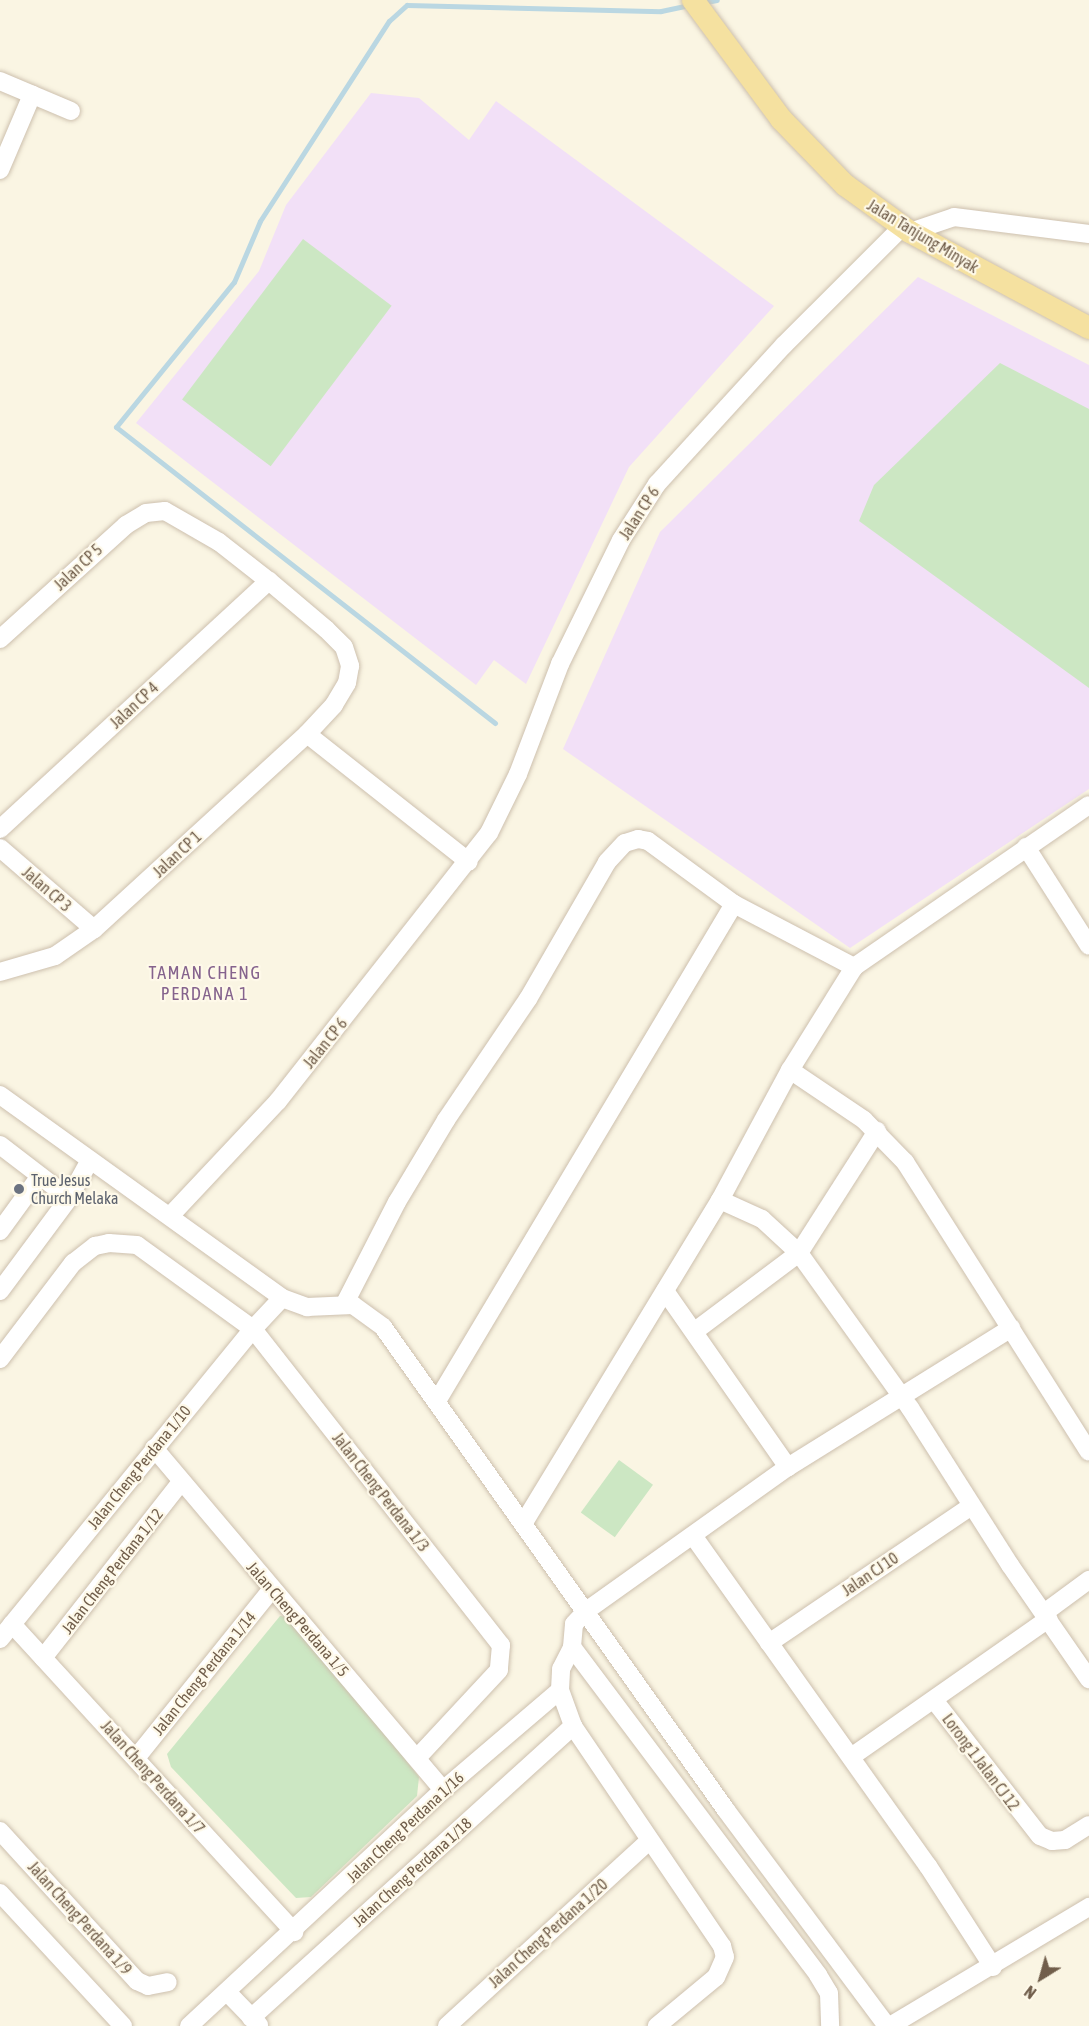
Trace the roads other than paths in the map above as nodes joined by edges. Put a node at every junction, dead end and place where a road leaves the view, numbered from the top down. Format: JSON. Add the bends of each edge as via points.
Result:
{"nodes":[{"id":1,"x":693,"y":0,"type":"edge"},
{"id":2,"x":0,"y":81,"type":"edge"},
{"id":3,"x":32,"y":95,"type":"junction"},
{"id":4,"x":70,"y":111,"type":"dead end"},
{"id":5,"x":0,"y":170,"type":"edge"},
{"id":6,"x":906,"y":229,"type":"junction"},
{"id":7,"x":1089,"y":234,"type":"edge"},
{"id":8,"x":1089,"y":328,"type":"edge"},
{"id":9,"x":165,"y":512,"type":"joint"},
{"id":10,"x":269,"y":581,"type":"junction"},
{"id":11,"x":0,"y":639,"type":"edge"},
{"id":12,"x":307,"y":734,"type":"junction"},
{"id":13,"x":1089,"y":805,"type":"edge"},
{"id":14,"x":0,"y":829,"type":"edge"},
{"id":15,"x":1026,"y":847,"type":"junction"},
{"id":16,"x":0,"y":848,"type":"edge"},
{"id":17,"x":469,"y":862,"type":"junction"},
{"id":18,"x":734,"y":904,"type":"junction"},
{"id":19,"x":94,"y":929,"type":"junction"},
{"id":20,"x":1089,"y":946,"type":"edge"},
{"id":21,"x":854,"y":967,"type":"junction"},
{"id":22,"x":0,"y":972,"type":"edge"},
{"id":23,"x":790,"y":1070,"type":"junction"},
{"id":24,"x":0,"y":1095,"type":"edge"},
{"id":25,"x":877,"y":1131,"type":"junction"},
{"id":26,"x":0,"y":1145,"type":"edge"},
{"id":27,"x":90,"y":1160,"type":"junction"},
{"id":28,"x":40,"y":1176,"type":"junction"},
{"id":29,"x":69,"y":1198,"type":"junction"},
{"id":30,"x":720,"y":1200,"type":"junction"},
{"id":31,"x":170,"y":1216,"type":"junction"},
{"id":32,"x":0,"y":1231,"type":"edge"},
{"id":33,"x":799,"y":1253,"type":"junction"},
{"id":34,"x":0,"y":1291,"type":"edge"},
{"id":35,"x":665,"y":1292,"type":"junction"},
{"id":36,"x":282,"y":1298,"type":"junction"},
{"id":37,"x":344,"y":1305,"type":"junction"},
{"id":38,"x":1011,"y":1328,"type":"junction"},
{"id":39,"x":253,"y":1329,"type":"junction"},
{"id":40,"x":694,"y":1331,"type":"junction"},
{"id":41,"x":0,"y":1359,"type":"edge"},
{"id":42,"x":902,"y":1396,"type":"junction"},
{"id":43,"x":437,"y":1401,"type":"junction"},
{"id":44,"x":154,"y":1448,"type":"junction"},
{"id":45,"x":1089,"y":1452,"type":"edge"},
{"id":46,"x":788,"y":1467,"type":"junction"},
{"id":47,"x":180,"y":1483,"type":"junction"},
{"id":48,"x":971,"y":1506,"type":"junction"},
{"id":49,"x":523,"y":1524,"type":"junction"},
{"id":50,"x":694,"y":1538,"type":"junction"},
{"id":51,"x":1089,"y":1580,"type":"edge"},
{"id":52,"x":272,"y":1589,"type":"junction"},
{"id":53,"x":586,"y":1611,"type":"junction"},
{"id":54,"x":1046,"y":1616,"type":"junction"},
{"id":55,"x":12,"y":1624,"type":"junction"},
{"id":56,"x":0,"y":1639,"type":"edge"},
{"id":57,"x":769,"y":1643,"type":"junction"},
{"id":58,"x":572,"y":1647,"type":"junction"},
{"id":59,"x":43,"y":1658,"type":"junction"},
{"id":60,"x":1089,"y":1679,"type":"edge"},
{"id":61,"x":560,"y":1690,"type":"junction"},
{"id":62,"x":934,"y":1700,"type":"junction"},
{"id":63,"x":573,"y":1726,"type":"junction"},
{"id":64,"x":418,"y":1757,"type":"junction"},
{"id":65,"x":851,"y":1757,"type":"junction"},
{"id":66,"x":136,"y":1758,"type":"junction"},
{"id":67,"x":443,"y":1790,"type":"junction"},
{"id":68,"x":1089,"y":1825,"type":"edge"},
{"id":69,"x":0,"y":1831,"type":"edge"},
{"id":70,"x":649,"y":1841,"type":"junction"},
{"id":71,"x":0,"y":1893,"type":"edge"},
{"id":72,"x":1089,"y":1907,"type":"edge"},
{"id":73,"x":294,"y":1932,"type":"junction"},
{"id":74,"x":993,"y":1967,"type":"junction"},
{"id":75,"x":168,"y":1982,"type":"dead end"},
{"id":76,"x":227,"y":1992,"type":"junction"},
{"id":77,"x":256,"y":2022,"type":"edge"},
{"id":78,"x":451,"y":2025,"type":"edge"},
{"id":79,"x":123,"y":2026,"type":"edge"},
{"id":80,"x":189,"y":2026,"type":"edge"},
{"id":81,"x":657,"y":2026,"type":"edge"},
{"id":82,"x":830,"y":2026,"type":"edge"},
{"id":83,"x":889,"y":2026,"type":"edge"}],
"edges":[{"from":1,"to":6,"type":"main road","name":"Jalan Tanjung Minyak","via":[[732,57],[811,151],[845,185]]},
{"from":2,"to":3,"type":"street"},
{"from":3,"to":4,"type":"street"},
{"from":3,"to":5,"type":"street"},
{"from":6,"to":7,"type":"street","via":[[954,217]]},
{"from":6,"to":8,"type":"main road","name":"Jalan Tanjung Minyak"},
{"from":6,"to":17,"type":"street","name":"Jalan CP 6","via":[[784,345],[681,457],[641,507],[560,664],[505,803]]},
{"from":9,"to":10,"type":"street","name":"Jalan CP 1","via":[[210,536]]},
{"from":9,"to":11,"type":"street","name":"Jalan CP 5","via":[[146,513],[126,525]]},
{"from":10,"to":12,"type":"street","name":"Jalan CP 1","via":[[344,647],[350,666],[347,682],[334,705]]},
{"from":10,"to":14,"type":"street","name":"Jalan CP 4"},
{"from":12,"to":17,"type":"street"},
{"from":12,"to":19,"type":"street","name":"Jalan CP 1"},
{"from":13,"to":15,"type":"street"},
{"from":15,"to":20,"type":"street"},
{"from":15,"to":21,"type":"street"},
{"from":16,"to":19,"type":"street","name":"Jalan CP 3"},
{"from":17,"to":31,"type":"street","name":"Jalan CP 6","via":[[278,1101]]},
{"from":18,"to":21,"type":"street"},
{"from":18,"to":37,"type":"street","via":[[648,841],[638,839],[616,851],[528,999],[428,1150]]},
{"from":18,"to":43,"type":"street"},
{"from":19,"to":22,"type":"street","name":"Jalan CP 1","via":[[55,956]]},
{"from":21,"to":23,"type":"street"},
{"from":23,"to":25,"type":"street"},
{"from":23,"to":30,"type":"street"},
{"from":24,"to":27,"type":"street"},
{"from":25,"to":33,"type":"street"},
{"from":25,"to":38,"type":"street","via":[[924,1188]]},
{"from":26,"to":28,"type":"street"},
{"from":27,"to":29,"type":"street"},
{"from":27,"to":31,"type":"street"},
{"from":28,"to":29,"type":"street"},
{"from":28,"to":32,"type":"street"},
{"from":29,"to":34,"type":"street"},
{"from":30,"to":33,"type":"street","via":[[762,1219]]},
{"from":30,"to":35,"type":"street"},
{"from":31,"to":36,"type":"street"},
{"from":33,"to":40,"type":"street"},
{"from":33,"to":42,"type":"street"},
{"from":35,"to":40,"type":"street"},
{"from":35,"to":49,"type":"street"},
{"from":36,"to":37,"type":"street","via":[[307,1307]]},
{"from":36,"to":39,"type":"street","name":"Jalan Cheng Perdana 1/10"},
{"from":37,"to":43,"type":"street","via":[[361,1308],[383,1327]]},
{"from":38,"to":42,"type":"street"},
{"from":38,"to":45,"type":"street"},
{"from":39,"to":41,"type":"street","name":"Jalan Cheng Perdana 1/3","via":[[137,1245],[109,1243],[95,1246],[73,1263]]},
{"from":39,"to":44,"type":"street","name":"Jalan Cheng Perdana 1/10"},
{"from":39,"to":64,"type":"street","name":"Jalan Cheng Perdana 1/3","via":[[501,1645],[499,1670]]},
{"from":40,"to":46,"type":"street"},
{"from":42,"to":46,"type":"street"},
{"from":42,"to":48,"type":"street"},
{"from":43,"to":49,"type":"street"},
{"from":44,"to":47,"type":"street","name":"Jalan Cheng Perdana 1/5"},
{"from":44,"to":55,"type":"street","name":"Jalan Cheng Perdana 1/10"},
{"from":46,"to":50,"type":"street"},
{"from":47,"to":52,"type":"street","name":"Jalan Cheng Perdana 1/5"},
{"from":47,"to":59,"type":"street","name":"Jalan Cheng Perdana 1/12"},
{"from":48,"to":54,"type":"street"},
{"from":48,"to":57,"type":"street","name":"Jalan CJ 10"},
{"from":49,"to":53,"type":"street"},
{"from":50,"to":53,"type":"street"},
{"from":50,"to":57,"type":"street"},
{"from":51,"to":54,"type":"street"},
{"from":52,"to":64,"type":"street","name":"Jalan Cheng Perdana 1/5"},
{"from":52,"to":66,"type":"street","name":"Jalan Cheng Perdana 1/14"},
{"from":53,"to":58,"type":"street","via":[[574,1624]]},
{"from":53,"to":83,"type":"street","via":[[726,1810]]},
{"from":54,"to":60,"type":"street"},
{"from":54,"to":62,"type":"street"},
{"from":55,"to":56,"type":"street","name":"Jalan Cheng Perdana 1/10"},
{"from":55,"to":59,"type":"street","name":"Jalan Cheng Perdana 1/7"},
{"from":57,"to":65,"type":"street"},
{"from":58,"to":61,"type":"street","via":[[561,1669]]},
{"from":58,"to":82,"type":"street","via":[[818,1975],[829,1993]]},
{"from":59,"to":66,"type":"street","name":"Jalan Cheng Perdana 1/7"},
{"from":61,"to":63,"type":"street"},
{"from":61,"to":67,"type":"street","name":"Jalan Cheng Perdana 1/16"},
{"from":62,"to":65,"type":"street"},
{"from":62,"to":68,"type":"street","name":"Lorong 1 Jalan CJ 12","via":[[1028,1825],[1052,1841],[1065,1840]]},
{"from":63,"to":70,"type":"street"},
{"from":63,"to":77,"type":"street","name":"Jalan Cheng Perdana 1/18"},
{"from":64,"to":67,"type":"street","name":"Jalan Cheng Perdana 1/5"},
{"from":65,"to":74,"type":"street"},
{"from":66,"to":73,"type":"street","name":"Jalan Cheng Perdana 1/7"},
{"from":67,"to":73,"type":"street","name":"Jalan Cheng Perdana 1/16"},
{"from":69,"to":75,"type":"street","name":"Jalan Cheng Perdana 1/9","via":[[137,1981],[148,1986]]},
{"from":70,"to":78,"type":"street","name":"Jalan Cheng Perdana 1/20"},
{"from":70,"to":81,"type":"street","via":[[715,1934],[725,1957],[716,1977]]},
{"from":71,"to":79,"type":"street"},
{"from":72,"to":74,"type":"street"},
{"from":73,"to":76,"type":"street","name":"Jalan Cheng Perdana 1/16"},
{"from":74,"to":83,"type":"street"},
{"from":76,"to":77,"type":"street"},
{"from":76,"to":80,"type":"street","name":"Jalan Cheng Perdana 1/16"}]}
